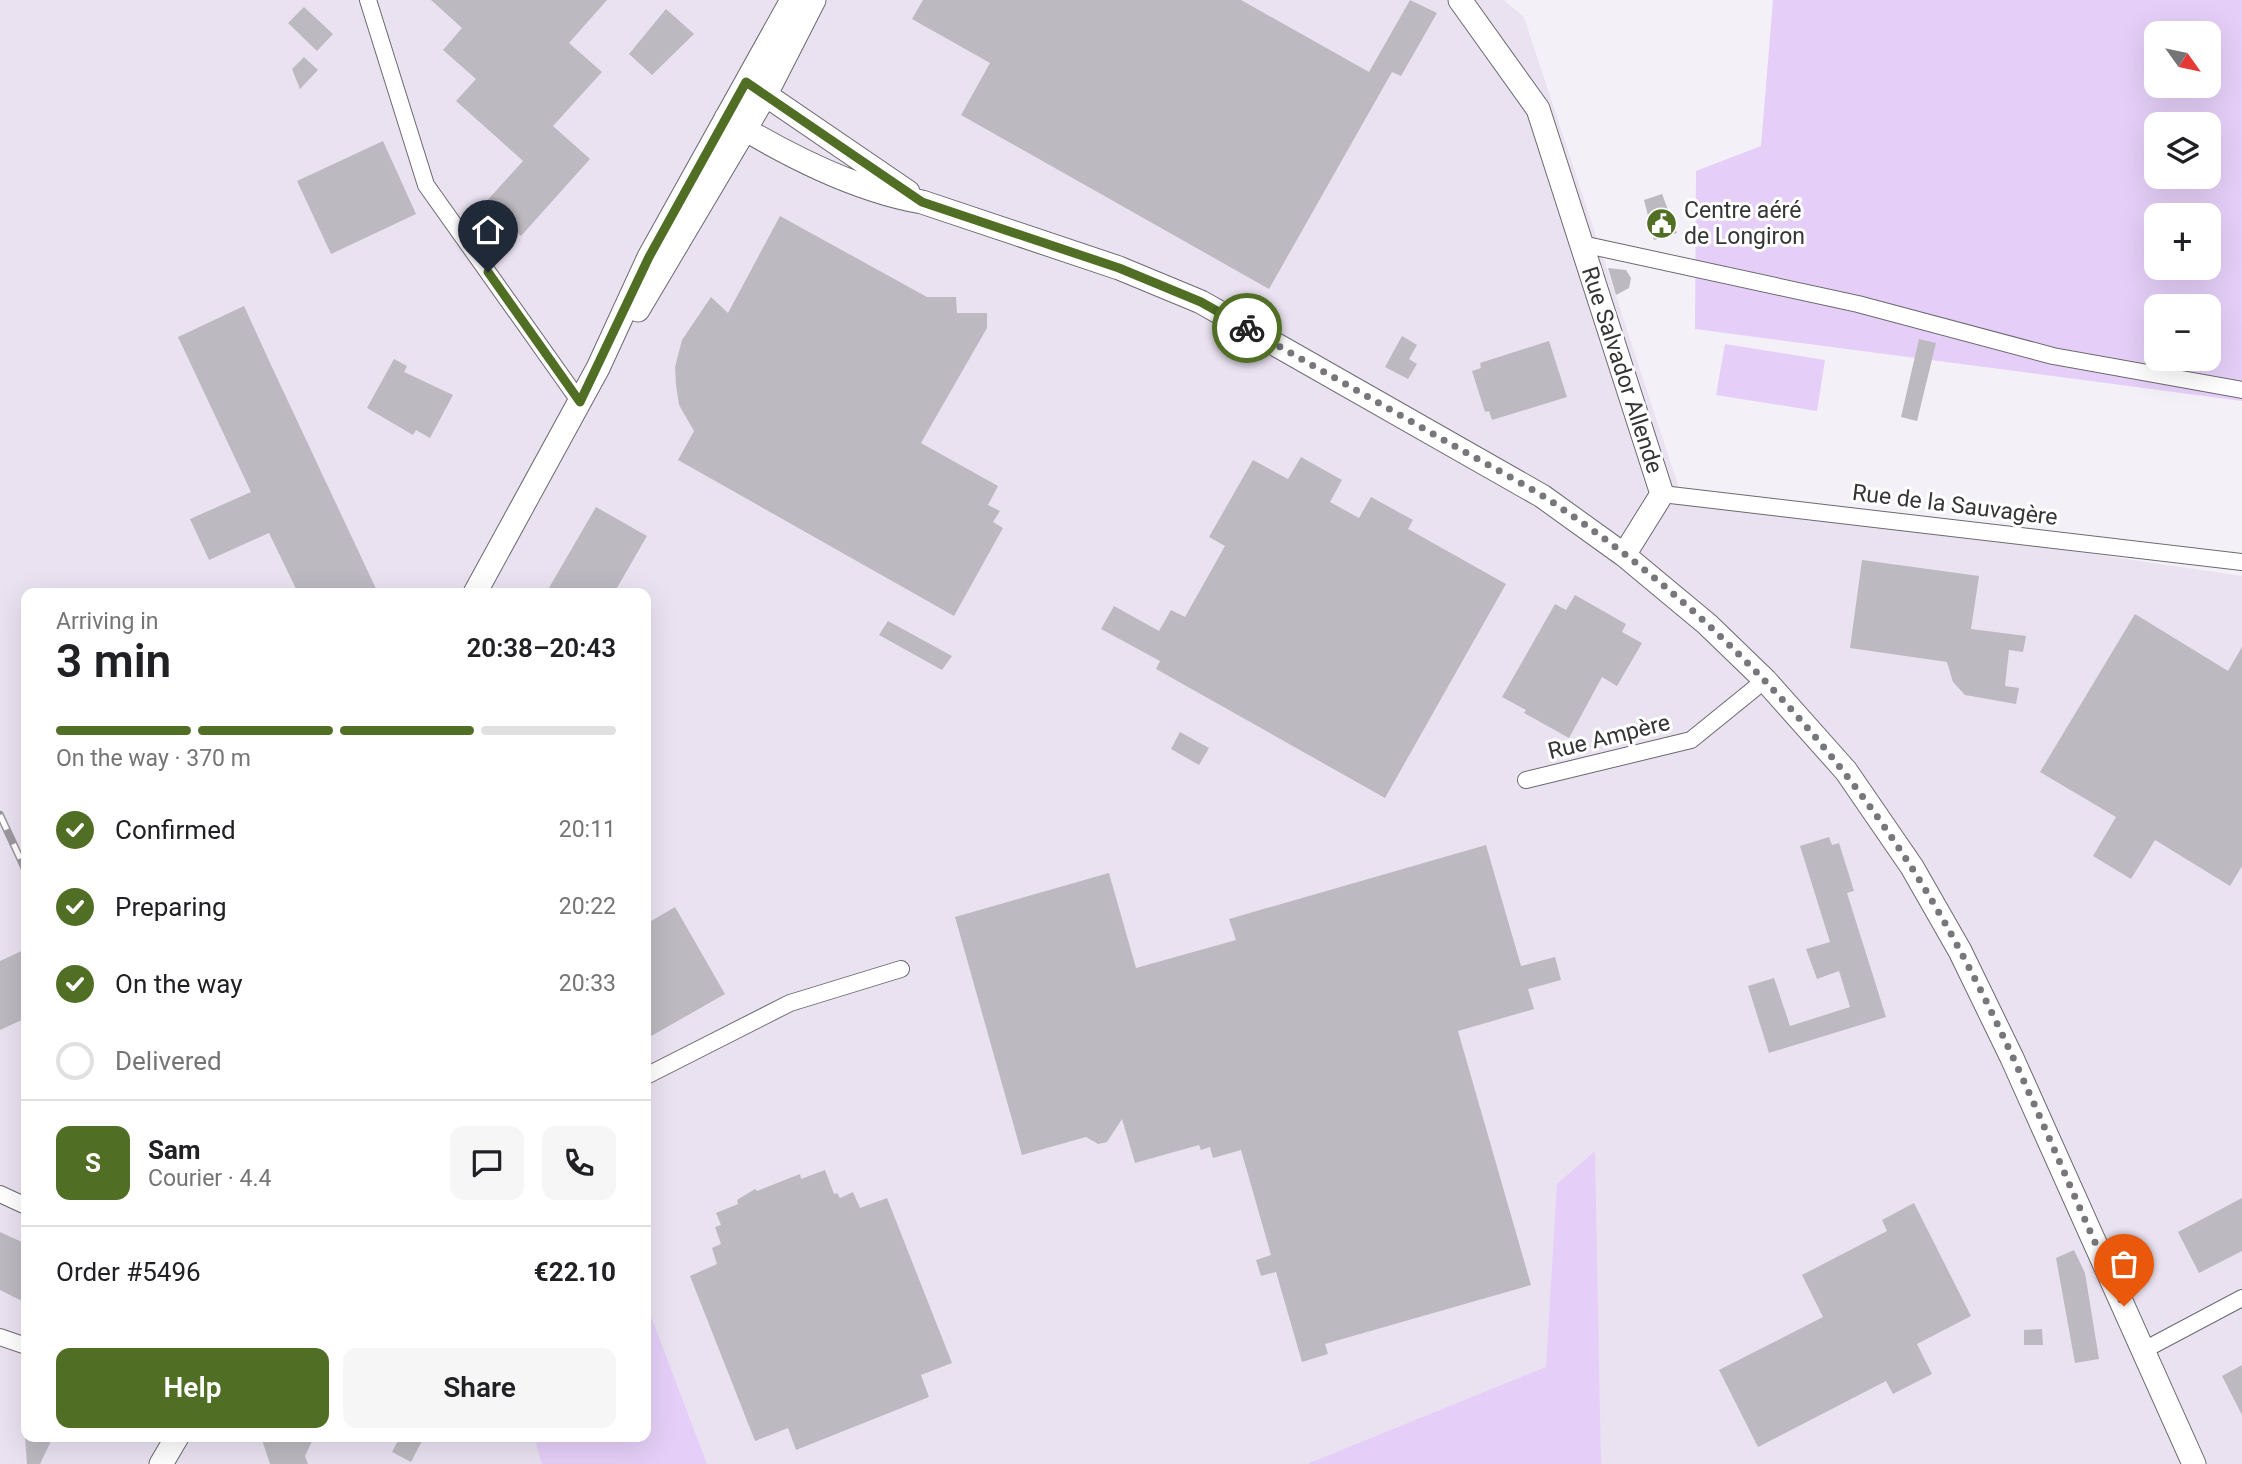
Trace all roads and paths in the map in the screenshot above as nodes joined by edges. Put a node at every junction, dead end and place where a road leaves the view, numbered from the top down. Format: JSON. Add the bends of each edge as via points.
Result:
{"nodes":[{"id":1,"x":368,"y":0,"type":"edge"},
{"id":2,"x":792,"y":0,"type":"edge"},
{"id":3,"x":814,"y":0,"type":"edge"},
{"id":4,"x":1460,"y":0,"type":"edge"},
{"id":5,"x":756,"y":88,"type":"junction"},
{"id":6,"x":726,"y":118,"type":"junction"},
{"id":7,"x":745,"y":130,"type":"junction"},
{"id":8,"x":922,"y":202,"type":"junction"},
{"id":9,"x":1582,"y":244,"type":"junction"},
{"id":10,"x":598,"y":368,"type":"junction"},
{"id":11,"x":2242,"y":390,"type":"edge"},
{"id":12,"x":580,"y":402,"type":"junction"},
{"id":13,"x":1662,"y":494,"type":"junction"},
{"id":14,"x":1624,"y":555,"type":"junction"},
{"id":15,"x":2242,"y":562,"type":"edge"},
{"id":16,"x":478,"y":588,"type":"edge"},
{"id":17,"x":1765,"y":680,"type":"junction"},
{"id":18,"x":1527,"y":780,"type":"dead end"},
{"id":19,"x":901,"y":969,"type":"dead end"},
{"id":20,"x":651,"y":1073,"type":"edge"},
{"id":21,"x":0,"y":1194,"type":"edge"},
{"id":22,"x":21,"y":1204,"type":"edge"},
{"id":23,"x":2242,"y":1298,"type":"edge"},
{"id":24,"x":0,"y":1337,"type":"edge"},
{"id":25,"x":21,"y":1344,"type":"edge"},
{"id":26,"x":2144,"y":1350,"type":"junction"},
{"id":27,"x":174,"y":1442,"type":"edge"},
{"id":28,"x":161,"y":1464,"type":"edge"},
{"id":29,"x":2194,"y":1464,"type":"edge"}],
"edges":[{"from":1,"to":12,"type":"street","via":[[426,185]]},
{"from":2,"to":5,"type":"street"},
{"from":3,"to":5,"type":"street"},
{"from":4,"to":9,"type":"street","name":"Rue Salvador Allende","via":[[1538,108]]},
{"from":5,"to":6,"type":"street"},
{"from":5,"to":7,"type":"street"},
{"from":5,"to":8,"type":"street"},
{"from":6,"to":7,"type":"street"},
{"from":6,"to":10,"type":"street","via":[[649,257]]},
{"from":7,"to":8,"type":"street","via":[[809,163],[895,197]]},
{"from":7,"to":10,"type":"street","via":[[632,320]]},
{"from":8,"to":14,"type":"street","via":[[1119,268],[1201,302],[1542,496]]},
{"from":9,"to":11,"type":"street","via":[[1858,304],[2053,356]]},
{"from":9,"to":13,"type":"street","name":"Rue Salvador Allende"},
{"from":10,"to":12,"type":"street"},
{"from":12,"to":16,"type":"street"},
{"from":13,"to":14,"type":"street","name":"Rue Salvador Allende"},
{"from":13,"to":15,"type":"street","name":"Rue de la Sauvagère"},
{"from":14,"to":17,"type":"street"},
{"from":17,"to":18,"type":"street","name":"Rue Ampère","via":[[1691,740]]},
{"from":17,"to":26,"type":"street","via":[[1846,772],[1912,867],[2012,1058]]},
{"from":19,"to":20,"type":"street","via":[[790,1003]]},
{"from":21,"to":22,"type":"street"},
{"from":23,"to":26,"type":"street"},
{"from":24,"to":25,"type":"street"},
{"from":26,"to":29,"type":"street"},
{"from":27,"to":28,"type":"street"}]}
